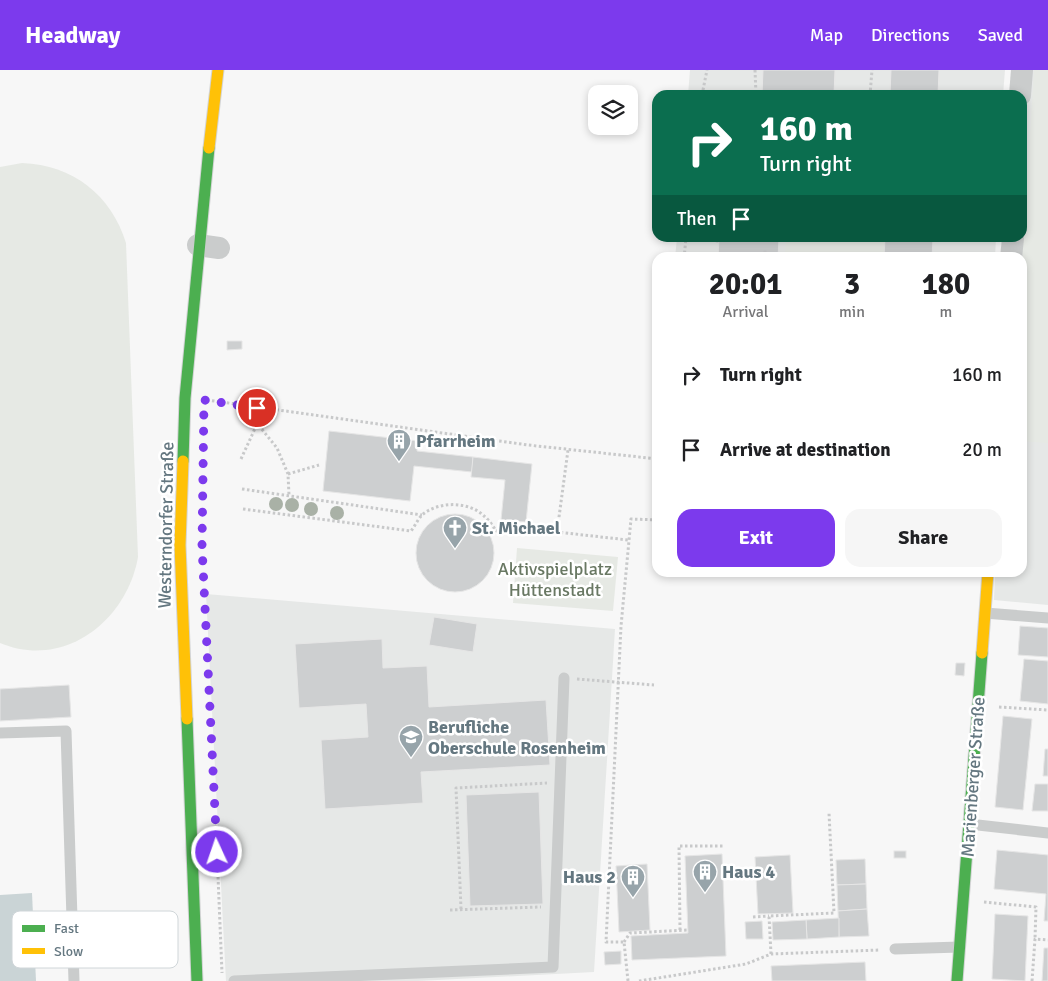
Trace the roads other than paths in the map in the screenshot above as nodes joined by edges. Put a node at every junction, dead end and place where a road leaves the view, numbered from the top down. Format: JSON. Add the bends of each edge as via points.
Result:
{"nodes":[{"id":1,"x":218,"y":70,"type":"edge"},
{"id":2,"x":1022,"y":70,"type":"edge"},
{"id":3,"x":1020,"y":90,"type":"edge"},
{"id":4,"x":988,"y":577,"type":"edge"},
{"id":5,"x":985,"y":613,"type":"junction"},
{"id":6,"x":1048,"y":618,"type":"edge"},
{"id":7,"x":564,"y":678,"type":"road end"},
{"id":8,"x":0,"y":733,"type":"edge"},
{"id":9,"x":970,"y":824,"type":"junction"},
{"id":10,"x":1048,"y":833,"type":"edge"},
{"id":11,"x":72,"y":911,"type":"edge"},
{"id":12,"x":960,"y":947,"type":"junction"},
{"id":13,"x":895,"y":949,"type":"road end"},
{"id":14,"x":74,"y":968,"type":"edge"},
{"id":15,"x":74,"y":981,"type":"edge"},
{"id":16,"x":198,"y":981,"type":"edge"},
{"id":17,"x":234,"y":981,"type":"edge"},
{"id":18,"x":252,"y":981,"type":"edge"},
{"id":19,"x":958,"y":981,"type":"edge"}],
"edges":[{"from":1,"to":16,"type":"main road","name":"Westerndorfer Straße","via":[[208,246],[185,398],[180,545]]},
{"from":2,"to":3,"type":"street"},
{"from":4,"to":5,"type":"main road","name":"Marienberger Straße"},
{"from":5,"to":6,"type":"lane"},
{"from":5,"to":9,"type":"main road","name":"Marienberger Straße"},
{"from":7,"to":18,"type":"lane","via":[[553,967]]},
{"from":8,"to":11,"type":"lane","via":[[66,731]]},
{"from":9,"to":10,"type":"lane"},
{"from":9,"to":12,"type":"main road","name":"Marienberger Straße"},
{"from":12,"to":13,"type":"lane"},
{"from":12,"to":19,"type":"main road","name":"Marienberger Straße"},
{"from":14,"to":15,"type":"lane"},
{"from":17,"to":18,"type":"lane"}]}
